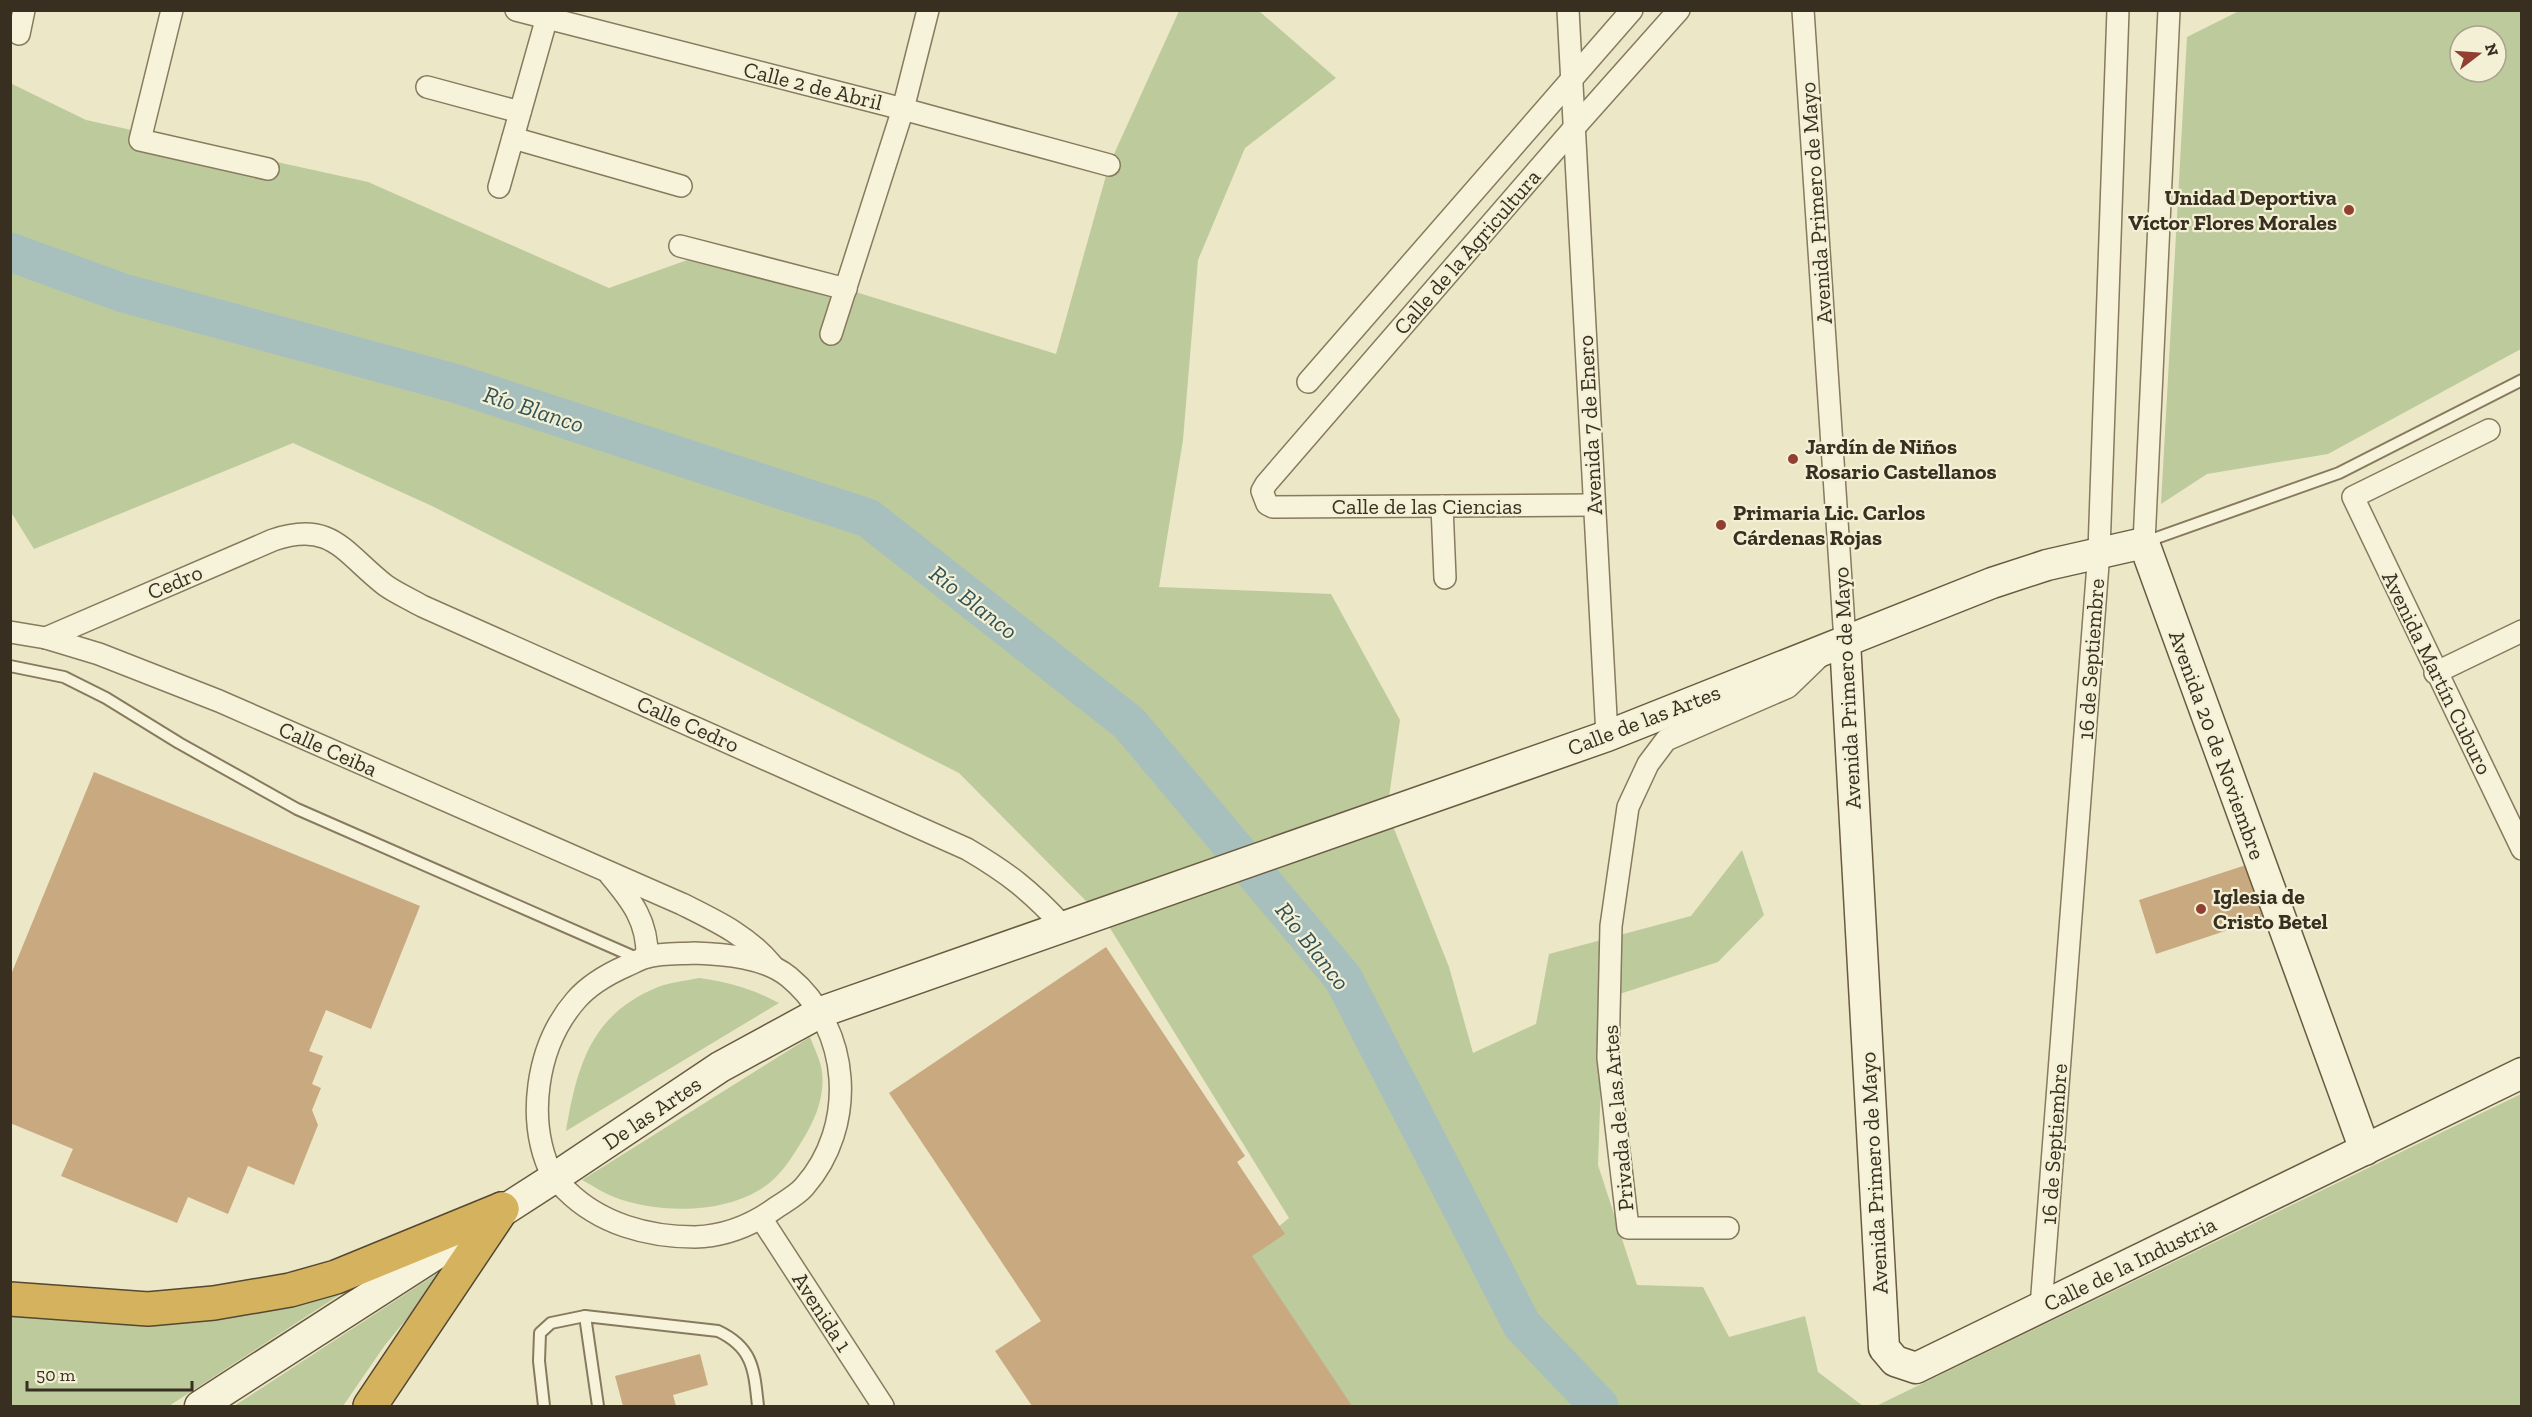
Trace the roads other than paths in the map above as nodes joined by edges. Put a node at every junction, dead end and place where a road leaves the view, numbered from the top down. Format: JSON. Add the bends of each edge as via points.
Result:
{"nodes":[{"id":1,"x":24,"y":10,"type":"edge"},
{"id":2,"x":172,"y":10,"type":"edge"},
{"id":3,"x":516,"y":10,"type":"edge"},
{"id":4,"x":928,"y":10,"type":"edge"},
{"id":5,"x":1568,"y":10,"type":"edge"},
{"id":6,"x":1632,"y":10,"type":"edge"},
{"id":7,"x":1679,"y":10,"type":"edge"},
{"id":8,"x":1803,"y":10,"type":"edge"},
{"id":9,"x":2118,"y":10,"type":"edge"},
{"id":10,"x":2169,"y":10,"type":"edge"},
{"id":11,"x":548,"y":14,"type":"edge"},
{"id":12,"x":19,"y":34,"type":"dead end"},
{"id":13,"x":427,"y":87,"type":"dead end"},
{"id":14,"x":1573,"y":104,"type":"junction"},
{"id":15,"x":903,"y":109,"type":"junction"},
{"id":16,"x":520,"y":112,"type":"junction"},
{"id":17,"x":513,"y":138,"type":"junction"},
{"id":18,"x":1109,"y":165,"type":"dead end"},
{"id":19,"x":268,"y":169,"type":"dead end"},
{"id":20,"x":681,"y":186,"type":"dead end"},
{"id":21,"x":499,"y":187,"type":"dead end"},
{"id":22,"x":680,"y":246,"type":"dead end"},
{"id":23,"x":846,"y":289,"type":"junction"},
{"id":24,"x":831,"y":334,"type":"dead end"},
{"id":25,"x":2522,"y":380,"type":"edge"},
{"id":26,"x":1308,"y":382,"type":"dead end"},
{"id":27,"x":2489,"y":430,"type":"dead end"},
{"id":28,"x":1263,"y":498,"type":"joint"},
{"id":29,"x":1594,"y":505,"type":"junction"},
{"id":30,"x":1442,"y":506,"type":"junction"},
{"id":31,"x":306,"y":532,"type":"joint"},
{"id":32,"x":2144,"y":543,"type":"junction"},
{"id":33,"x":2100,"y":551,"type":"junction"},
{"id":34,"x":1445,"y":578,"type":"dead end"},
{"id":35,"x":2522,"y":631,"type":"edge"},
{"id":36,"x":10,"y":632,"type":"edge"},
{"id":37,"x":46,"y":638,"type":"junction"},
{"id":38,"x":1836,"y":645,"type":"junction"},
{"id":39,"x":10,"y":666,"type":"edge"},
{"id":40,"x":2435,"y":673,"type":"junction"},
{"id":41,"x":1607,"y":736,"type":"junction"},
{"id":42,"x":2522,"y":849,"type":"edge"},
{"id":43,"x":605,"y":870,"type":"junction"},
{"id":44,"x":1144,"y":898,"type":"joint"},
{"id":45,"x":1063,"y":926,"type":"junction"},
{"id":46,"x":644,"y":958,"type":"junction"},
{"id":47,"x":777,"y":970,"type":"junction"},
{"id":48,"x":821,"y":1012,"type":"junction"},
{"id":49,"x":2522,"y":1073,"type":"edge"},
{"id":50,"x":2365,"y":1150,"type":"junction"},
{"id":51,"x":554,"y":1178,"type":"junction"},
{"id":52,"x":502,"y":1209,"type":"junction"},
{"id":53,"x":761,"y":1218,"type":"junction"},
{"id":54,"x":1728,"y":1228,"type":"dead end"},
{"id":55,"x":10,"y":1299,"type":"edge"},
{"id":56,"x":2041,"y":1307,"type":"junction"},
{"id":57,"x":585,"y":1316,"type":"junction"},
{"id":58,"x":1895,"y":1361,"type":"joint"},
{"id":59,"x":877,"y":1405,"type":"edge"},
{"id":60,"x":200,"y":1407,"type":"edge"},
{"id":61,"x":370,"y":1407,"type":"edge"},
{"id":62,"x":544,"y":1407,"type":"edge"},
{"id":63,"x":598,"y":1407,"type":"edge"},
{"id":64,"x":758,"y":1407,"type":"edge"}],
"edges":[{"from":1,"to":12,"type":"street"},
{"from":2,"to":19,"type":"street","via":[[140,140]]},
{"from":3,"to":11,"type":"street","name":"Calle 2 de Abril"},
{"from":4,"to":15,"type":"street"},
{"from":5,"to":14,"type":"street","name":"Avenida 7 de Enero"},
{"from":6,"to":14,"type":"street","name":"Calle de la Agricultura"},
{"from":7,"to":14,"type":"street","name":"Calle de la Agricultura"},
{"from":8,"to":38,"type":"street","name":"Avenida Primero de Mayo"},
{"from":9,"to":33,"type":"street","name":"16 de Septiembre"},
{"from":10,"to":32,"type":"street"},
{"from":11,"to":15,"type":"street","name":"Calle 2 de Abril"},
{"from":11,"to":16,"type":"street"},
{"from":13,"to":16,"type":"street"},
{"from":14,"to":26,"type":"street","name":"Calle de la Agricultura"},
{"from":14,"to":28,"type":"street","name":"Calle de la Agricultura","via":[[1266,484]]},
{"from":14,"to":29,"type":"street","name":"Avenida 7 de Enero"},
{"from":15,"to":18,"type":"street","name":"Calle 2 de Abril"},
{"from":15,"to":23,"type":"street"},
{"from":16,"to":17,"type":"street"},
{"from":17,"to":20,"type":"street"},
{"from":17,"to":21,"type":"street"},
{"from":22,"to":23,"type":"street"},
{"from":23,"to":24,"type":"street"},
{"from":25,"to":32,"type":"lane","via":[[2339,473]]},
{"from":27,"to":40,"type":"street","name":"Avenida Martín Cuburo","via":[[2353,496]]},
{"from":28,"to":30,"type":"street","name":"Calle de las Ciencias","via":[[1273,507]]},
{"from":29,"to":30,"type":"street","name":"Calle de las Ciencias"},
{"from":29,"to":41,"type":"street","name":"Avenida 7 de Enero"},
{"from":30,"to":34,"type":"street"},
{"from":31,"to":37,"type":"street","name":"Cedro","via":[[273,540]]},
{"from":31,"to":45,"type":"street","name":"Calle Cedro","via":[[330,539],[387,586],[422,606],[967,849],[1027,888]]},
{"from":32,"to":33,"type":"street","name":"Calle de las Artes"},
{"from":32,"to":50,"type":"street","name":"Avenida 20 de Noviembre"},
{"from":33,"to":38,"type":"street","name":"Calle de las Artes","via":[[1992,583]]},
{"from":33,"to":56,"type":"street","name":"16 de Septiembre"},
{"from":35,"to":40,"type":"street"},
{"from":36,"to":37,"type":"street","name":"Calle Ceiba"},
{"from":37,"to":43,"type":"street","name":"Calle Ceiba","via":[[99,654],[219,701]]},
{"from":38,"to":41,"type":"street","name":"Calle de las Artes"},
{"from":38,"to":54,"type":"street","name":"Privada de las Artes","via":[[1788,687],[1666,740],[1648,764],[1629,807],[1611,926],[1608,1058],[1628,1227]]},
{"from":38,"to":58,"type":"street","name":"Avenida Primero de Mayo","via":[[1884,1348]]},
{"from":39,"to":46,"type":"lane","via":[[64,677],[297,809]]},
{"from":40,"to":42,"type":"street","name":"Avenida Martín Cuburo"},
{"from":41,"to":44,"type":"street","name":"Calle de las Artes"},
{"from":43,"to":46,"type":"street","name":"Calle Ceiba","via":[[633,902],[642,921],[648,940]]},
{"from":43,"to":47,"type":"street","name":"Calle Ceiba","via":[[738,933]]},
{"from":44,"to":45,"type":"street","name":"De las Artes"},
{"from":45,"to":48,"type":"street","name":"De las Artes"},
{"from":46,"to":47,"type":"street","via":[[723,954],[751,959]]},
{"from":46,"to":51,"type":"street","via":[[606,975],[576,1000],[553,1034],[540,1075],[537,1128]]},
{"from":47,"to":48,"type":"street","via":[[788,976]]},
{"from":48,"to":51,"type":"street","name":"De las Artes","via":[[720,1067]]},
{"from":48,"to":53,"type":"street","via":[[834,1041],[841,1089],[837,1121],[826,1154],[803,1188]]},
{"from":49,"to":50,"type":"street","name":"Calle de la Industria"},
{"from":50,"to":56,"type":"street","name":"Calle de la Industria"},
{"from":51,"to":52,"type":"street","name":"De las Artes"},
{"from":51,"to":53,"type":"street","via":[[582,1206],[612,1223],[648,1232],[696,1237],[733,1231]]},
{"from":52,"to":55,"type":"highway","via":[[336,1278],[290,1290],[148,1309]]},
{"from":52,"to":60,"type":"street","name":"De las Artes"},
{"from":52,"to":61,"type":"highway"},
{"from":53,"to":59,"type":"street","name":"Avenida 1"},
{"from":56,"to":58,"type":"street","name":"Calle de la Industria","via":[[1916,1368]]},
{"from":57,"to":62,"type":"lane","via":[[551,1323],[540,1333]]},
{"from":57,"to":63,"type":"lane"},
{"from":57,"to":64,"type":"lane","via":[[718,1330],[742,1346],[754,1372]]}]}
